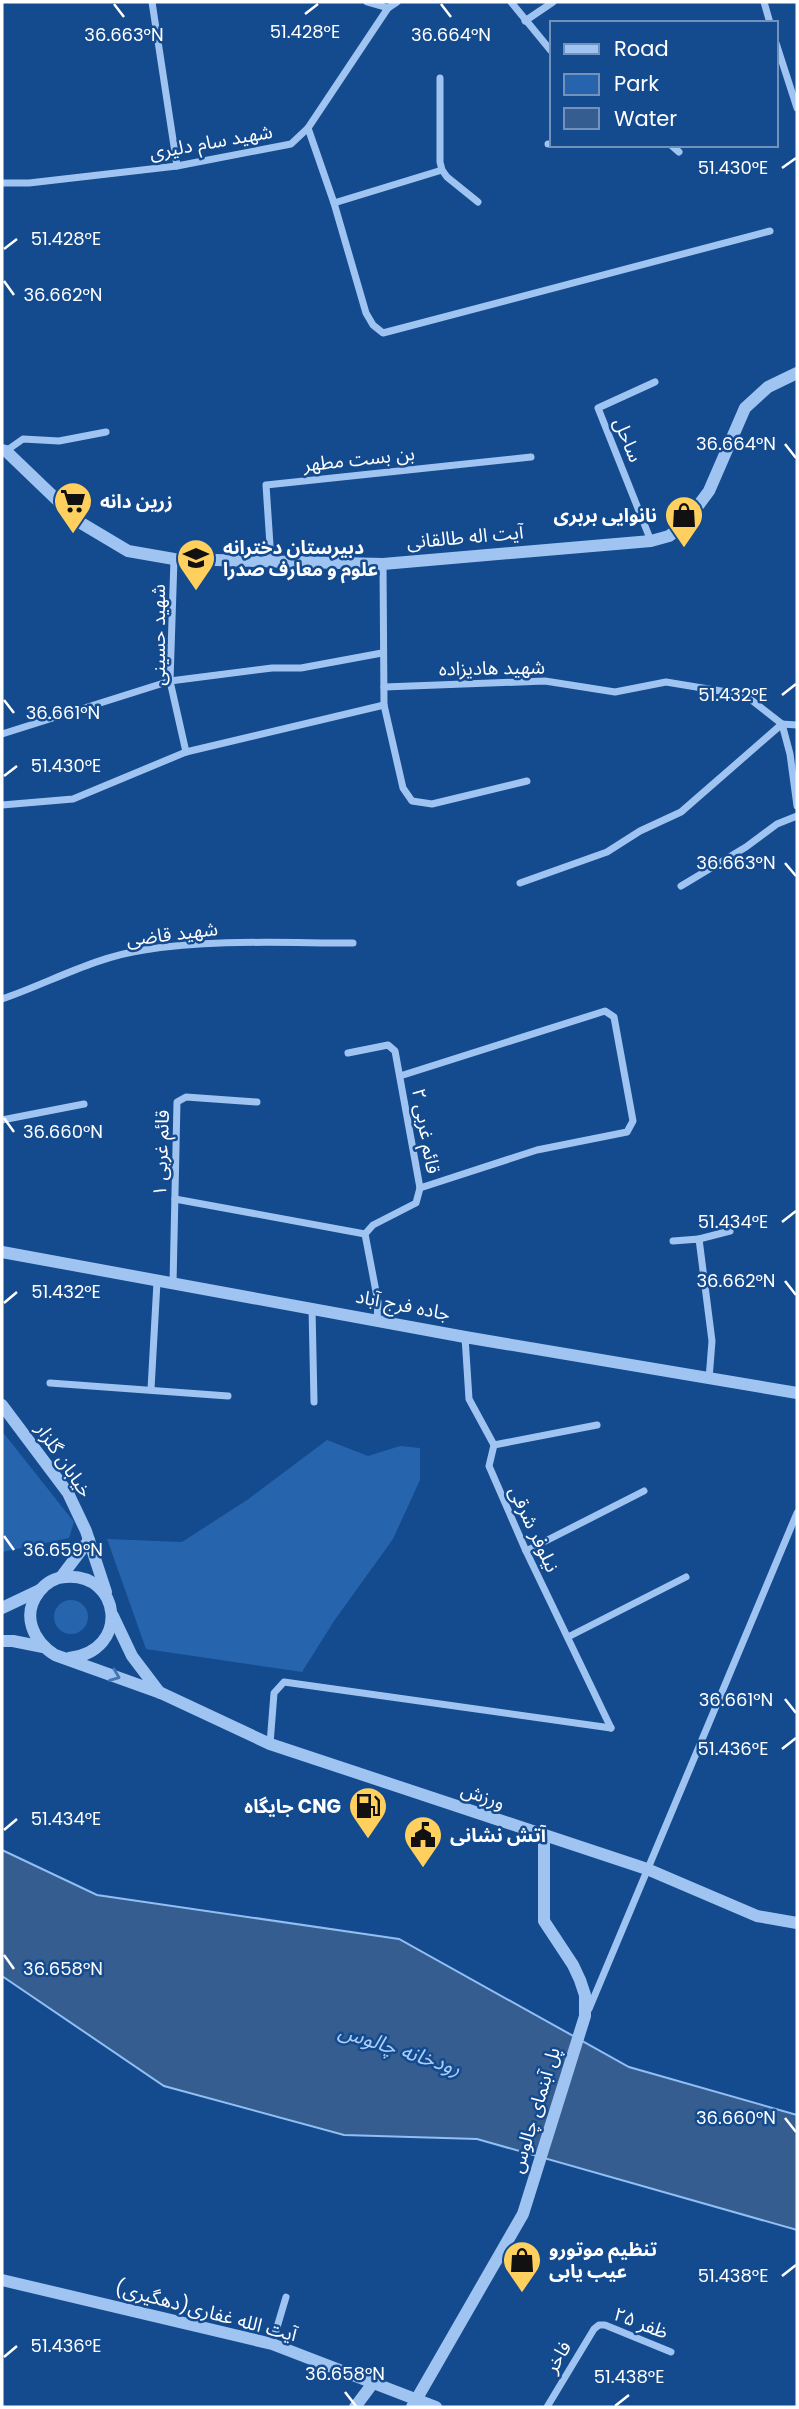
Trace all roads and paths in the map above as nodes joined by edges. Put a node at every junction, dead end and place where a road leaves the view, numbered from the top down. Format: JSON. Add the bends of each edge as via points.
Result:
{"nodes":[{"id":1,"x":152,"y":2,"type":"edge"},
{"id":2,"x":367,"y":2,"type":"edge"},
{"id":3,"x":397,"y":2,"type":"edge"},
{"id":4,"x":511,"y":2,"type":"edge"},
{"id":5,"x":553,"y":2,"type":"edge"},
{"id":6,"x":764,"y":2,"type":"edge"},
{"id":7,"x":388,"y":8,"type":"junction"},
{"id":8,"x":525,"y":21,"type":"junction"},
{"id":9,"x":768,"y":21,"type":"edge"},
{"id":10,"x":778,"y":49,"type":"edge"},
{"id":11,"x":550,"y":50,"type":"edge"},
{"id":12,"x":440,"y":78,"type":"dead end"},
{"id":13,"x":797,"y":108,"type":"edge"},
{"id":14,"x":308,"y":128,"type":"junction"},
{"id":15,"x":673,"y":147,"type":"edge"},
{"id":16,"x":679,"y":152,"type":"dead end"},
{"id":17,"x":177,"y":166,"type":"junction"},
{"id":18,"x":442,"y":170,"type":"junction"},
{"id":19,"x":2,"y":183,"type":"edge"},
{"id":20,"x":478,"y":202,"type":"dead end"},
{"id":21,"x":334,"y":203,"type":"junction"},
{"id":22,"x":770,"y":231,"type":"dead end"},
{"id":23,"x":797,"y":373,"type":"edge"},
{"id":24,"x":654,"y":382,"type":"dead end"},
{"id":25,"x":106,"y":432,"type":"dead end"},
{"id":26,"x":4,"y":450,"type":"edge"},
{"id":27,"x":531,"y":457,"type":"dead end"},
{"id":28,"x":652,"y":541,"type":"junction"},
{"id":29,"x":174,"y":559,"type":"junction"},
{"id":30,"x":271,"y":560,"type":"junction"},
{"id":31,"x":383,"y":564,"type":"junction"},
{"id":32,"x":382,"y":653,"type":"junction"},
{"id":33,"x":170,"y":681,"type":"junction"},
{"id":34,"x":384,"y":687,"type":"junction"},
{"id":35,"x":384,"y":705,"type":"junction"},
{"id":36,"x":782,"y":724,"type":"junction"},
{"id":37,"x":797,"y":725,"type":"edge"},
{"id":38,"x":2,"y":734,"type":"edge"},
{"id":39,"x":186,"y":752,"type":"junction"},
{"id":40,"x":527,"y":782,"type":"dead end"},
{"id":41,"x":2,"y":805,"type":"edge"},
{"id":42,"x":797,"y":806,"type":"edge"},
{"id":43,"x":797,"y":816,"type":"edge"},
{"id":44,"x":520,"y":883,"type":"dead end"},
{"id":45,"x":681,"y":886,"type":"dead end"},
{"id":46,"x":353,"y":943,"type":"dead end"},
{"id":47,"x":2,"y":999,"type":"edge"},
{"id":48,"x":348,"y":1053,"type":"dead end"},
{"id":49,"x":400,"y":1076,"type":"junction"},
{"id":50,"x":257,"y":1102,"type":"dead end"},
{"id":51,"x":84,"y":1104,"type":"dead end"},
{"id":52,"x":2,"y":1120,"type":"edge"},
{"id":53,"x":420,"y":1188,"type":"junction"},
{"id":54,"x":175,"y":1199,"type":"junction"},
{"id":55,"x":730,"y":1230,"type":"dead end"},
{"id":56,"x":365,"y":1234,"type":"junction"},
{"id":57,"x":699,"y":1239,"type":"junction"},
{"id":58,"x":673,"y":1241,"type":"dead end"},
{"id":59,"x":2,"y":1252,"type":"edge"},
{"id":60,"x":157,"y":1282,"type":"junction"},
{"id":61,"x":173,"y":1284,"type":"junction"},
{"id":62,"x":312,"y":1308,"type":"junction"},
{"id":63,"x":377,"y":1320,"type":"junction"},
{"id":64,"x":465,"y":1337,"type":"junction"},
{"id":65,"x":709,"y":1379,"type":"junction"},
{"id":66,"x":50,"y":1383,"type":"dead end"},
{"id":67,"x":151,"y":1389,"type":"junction"},
{"id":68,"x":797,"y":1393,"type":"edge"},
{"id":69,"x":228,"y":1396,"type":"dead end"},
{"id":70,"x":314,"y":1402,"type":"dead end"},
{"id":71,"x":2,"y":1405,"type":"edge"},
{"id":72,"x":597,"y":1425,"type":"dead end"},
{"id":73,"x":494,"y":1445,"type":"junction"},
{"id":74,"x":644,"y":1491,"type":"dead end"},
{"id":75,"x":797,"y":1513,"type":"edge"},
{"id":76,"x":89,"y":1539,"type":"junction"},
{"id":77,"x":526,"y":1551,"type":"junction"},
{"id":78,"x":61,"y":1577,"type":"junction"},
{"id":79,"x":686,"y":1577,"type":"dead end"},
{"id":80,"x":40,"y":1590,"type":"junction"},
{"id":81,"x":108,"y":1600,"type":"junction"},
{"id":82,"x":2,"y":1608,"type":"edge"},
{"id":83,"x":112,"y":1613,"type":"junction"},
{"id":84,"x":568,"y":1637,"type":"junction"},
{"id":85,"x":2,"y":1641,"type":"edge"},
{"id":86,"x":43,"y":1647,"type":"junction"},
{"id":87,"x":69,"y":1658,"type":"junction"},
{"id":88,"x":161,"y":1693,"type":"junction"},
{"id":89,"x":270,"y":1744,"type":"junction"},
{"id":90,"x":544,"y":1836,"type":"junction"},
{"id":91,"x":647,"y":1869,"type":"junction"},
{"id":92,"x":797,"y":1923,"type":"edge"},
{"id":93,"x":584,"y":2019,"type":"junction"},
{"id":94,"x":2,"y":2280,"type":"edge"},
{"id":95,"x":286,"y":2297,"type":"dead end"},
{"id":96,"x":598,"y":2325,"type":"joint"},
{"id":97,"x":271,"y":2344,"type":"junction"},
{"id":98,"x":671,"y":2352,"type":"dead end"},
{"id":99,"x":373,"y":2383,"type":"junction"},
{"id":100,"x":414,"y":2404,"type":"edge"},
{"id":101,"x":355,"y":2407,"type":"edge"},
{"id":102,"x":436,"y":2407,"type":"edge"},
{"id":103,"x":547,"y":2407,"type":"edge"}],
"edges":[{"from":1,"to":17,"type":"street"},
{"from":2,"to":7,"type":"street"},
{"from":3,"to":7,"type":"street","name":"شهید سام دلیری"},
{"from":4,"to":8,"type":"street"},
{"from":5,"to":8,"type":"street"},
{"from":6,"to":9,"type":"street"},
{"from":7,"to":14,"type":"street","name":"شهید سام دلیری"},
{"from":8,"to":11,"type":"street"},
{"from":10,"to":13,"type":"street"},
{"from":12,"to":18,"type":"street"},
{"from":14,"to":17,"type":"street","name":"شهید سام دلیری","via":[[290,144]]},
{"from":14,"to":21,"type":"street"},
{"from":15,"to":16,"type":"street"},
{"from":17,"to":19,"type":"street","name":"شهید سام دلیری"},
{"from":18,"to":20,"type":"street"},
{"from":18,"to":21,"type":"street"},
{"from":21,"to":22,"type":"street","via":[[366,313],[383,333]]},
{"from":23,"to":28,"type":"street","name":"آیت اله طالقانی","via":[[768,387],[745,408],[709,491],[683,526]]},
{"from":24,"to":28,"type":"street","name":"ساحل","via":[[598,408]]},
{"from":25,"to":26,"type":"street","via":[[59,441],[23,439]]},
{"from":26,"to":29,"type":"street","name":"آیت اله طالقانی","via":[[81,523],[128,551]]},
{"from":27,"to":30,"type":"street","name":"بن بست مطهر","via":[[266,485]]},
{"from":28,"to":31,"type":"street","name":"آیت اله طالقانی"},
{"from":29,"to":30,"type":"street","name":"آیت اله طالقانی"},
{"from":29,"to":33,"type":"street","name":"شهید حسینی"},
{"from":30,"to":31,"type":"street","name":"آیت اله طالقانی"},
{"from":31,"to":32,"type":"street"},
{"from":32,"to":33,"type":"street","via":[[301,668]]},
{"from":32,"to":34,"type":"street"},
{"from":33,"to":38,"type":"street"},
{"from":33,"to":39,"type":"street","name":"شهید حسینی"},
{"from":34,"to":35,"type":"street"},
{"from":34,"to":36,"type":"street","name":"شهید هادیزاده","via":[[545,681],[615,692],[666,682],[745,695]]},
{"from":35,"to":39,"type":"street"},
{"from":35,"to":40,"type":"street","via":[[403,788],[412,801],[432,804]]},
{"from":36,"to":37,"type":"street"},
{"from":36,"to":42,"type":"street"},
{"from":36,"to":44,"type":"street","via":[[681,812],[607,852]]},
{"from":39,"to":41,"type":"street","via":[[73,799]]},
{"from":43,"to":45,"type":"street"},
{"from":46,"to":47,"type":"street","name":"شهید قاضی","via":[[220,943],[142,950],[84,966]]},
{"from":48,"to":49,"type":"street","name":"قائم غربی ۲","via":[[388,1045],[395,1051]]},
{"from":49,"to":53,"type":"street","name":"قائم غربی ۲"},
{"from":49,"to":53,"type":"street","via":[[605,1011],[614,1017],[633,1121],[627,1132],[537,1150]]},
{"from":50,"to":54,"type":"street","name":"قائم غربی ۱","via":[[186,1097],[177,1102]]},
{"from":51,"to":52,"type":"street"},
{"from":53,"to":56,"type":"street","name":"قائم غربی ۲","via":[[416,1203],[373,1225]]},
{"from":54,"to":56,"type":"street"},
{"from":54,"to":61,"type":"street","name":"قائم غربی ۱"},
{"from":55,"to":57,"type":"street"},
{"from":56,"to":63,"type":"street"},
{"from":57,"to":58,"type":"street"},
{"from":57,"to":65,"type":"street","via":[[712,1341]]},
{"from":59,"to":60,"type":"street","name":"جاده فرج آباد"},
{"from":60,"to":61,"type":"street","name":"جاده فرج آباد"},
{"from":60,"to":67,"type":"street"},
{"from":61,"to":62,"type":"street","name":"جاده فرج آباد"},
{"from":62,"to":63,"type":"street","name":"جاده فرج آباد"},
{"from":62,"to":70,"type":"street"},
{"from":63,"to":64,"type":"street","name":"جاده فرج آباد"},
{"from":64,"to":65,"type":"street","name":"جاده فرج آباد"},
{"from":64,"to":73,"type":"street","name":"نیلوفر شرقی","via":[[469,1399]]},
{"from":65,"to":68,"type":"street","name":"جاده فرج آباد"},
{"from":66,"to":67,"type":"street"},
{"from":67,"to":69,"type":"street"},
{"from":71,"to":76,"type":"street","name":"خیابان گلزار","via":[[68,1493]]},
{"from":72,"to":73,"type":"street"},
{"from":73,"to":77,"type":"street","name":"نیلوفر شرقی","via":[[489,1466]]},
{"from":74,"to":77,"type":"street"},
{"from":75,"to":91,"type":"street"},
{"from":76,"to":78,"type":"street"},
{"from":76,"to":81,"type":"street","name":"خیابان گلزار"},
{"from":77,"to":84,"type":"street","name":"نیلوفر شرقی"},
{"from":78,"to":80,"type":"street"},
{"from":78,"to":81,"type":"street","via":[[89,1580]]},
{"from":79,"to":84,"type":"street"},
{"from":80,"to":82,"type":"street"},
{"from":80,"to":86,"type":"street","via":[[30,1613],[35,1637]]},
{"from":81,"to":83,"type":"street"},
{"from":83,"to":87,"type":"street","via":[[105,1640],[83,1657]]},
{"from":83,"to":88,"type":"street","via":[[132,1656]]},
{"from":84,"to":89,"type":"street","name":"نیلوفر شرقی","via":[[611,1728],[284,1682],[274,1693]]},
{"from":85,"to":86,"type":"street"},
{"from":86,"to":87,"type":"street"},
{"from":87,"to":88,"type":"street","name":"ورزش","one_way":true},
{"from":88,"to":89,"type":"street","name":"ورزش"},
{"from":89,"to":90,"type":"street","name":"ورزش"},
{"from":90,"to":91,"type":"street","name":"ورزش"},
{"from":90,"to":93,"type":"street","via":[[544,1921],[580,1980]]},
{"from":91,"to":92,"type":"street","name":"ورزش","via":[[757,1916]]},
{"from":91,"to":93,"type":"street"},
{"from":93,"to":100,"type":"street","name":"پل آبنمای چالوس","via":[[523,2214]]},
{"from":94,"to":97,"type":"street","name":"آیت الله غفاری(دهگیری)"},
{"from":95,"to":97,"type":"street"},
{"from":96,"to":98,"type":"street","name":"ظفر ۲۵"},
{"from":96,"to":103,"type":"street","name":"فاخر"},
{"from":97,"to":99,"type":"street","name":"آیت الله غفاری(دهگیری)"},
{"from":99,"to":100,"type":"street","name":"آیت الله غفاری(دهگیری)"},
{"from":99,"to":101,"type":"street"},
{"from":100,"to":102,"type":"street","name":"آیت الله غفاری(دهگیری)"}]}
